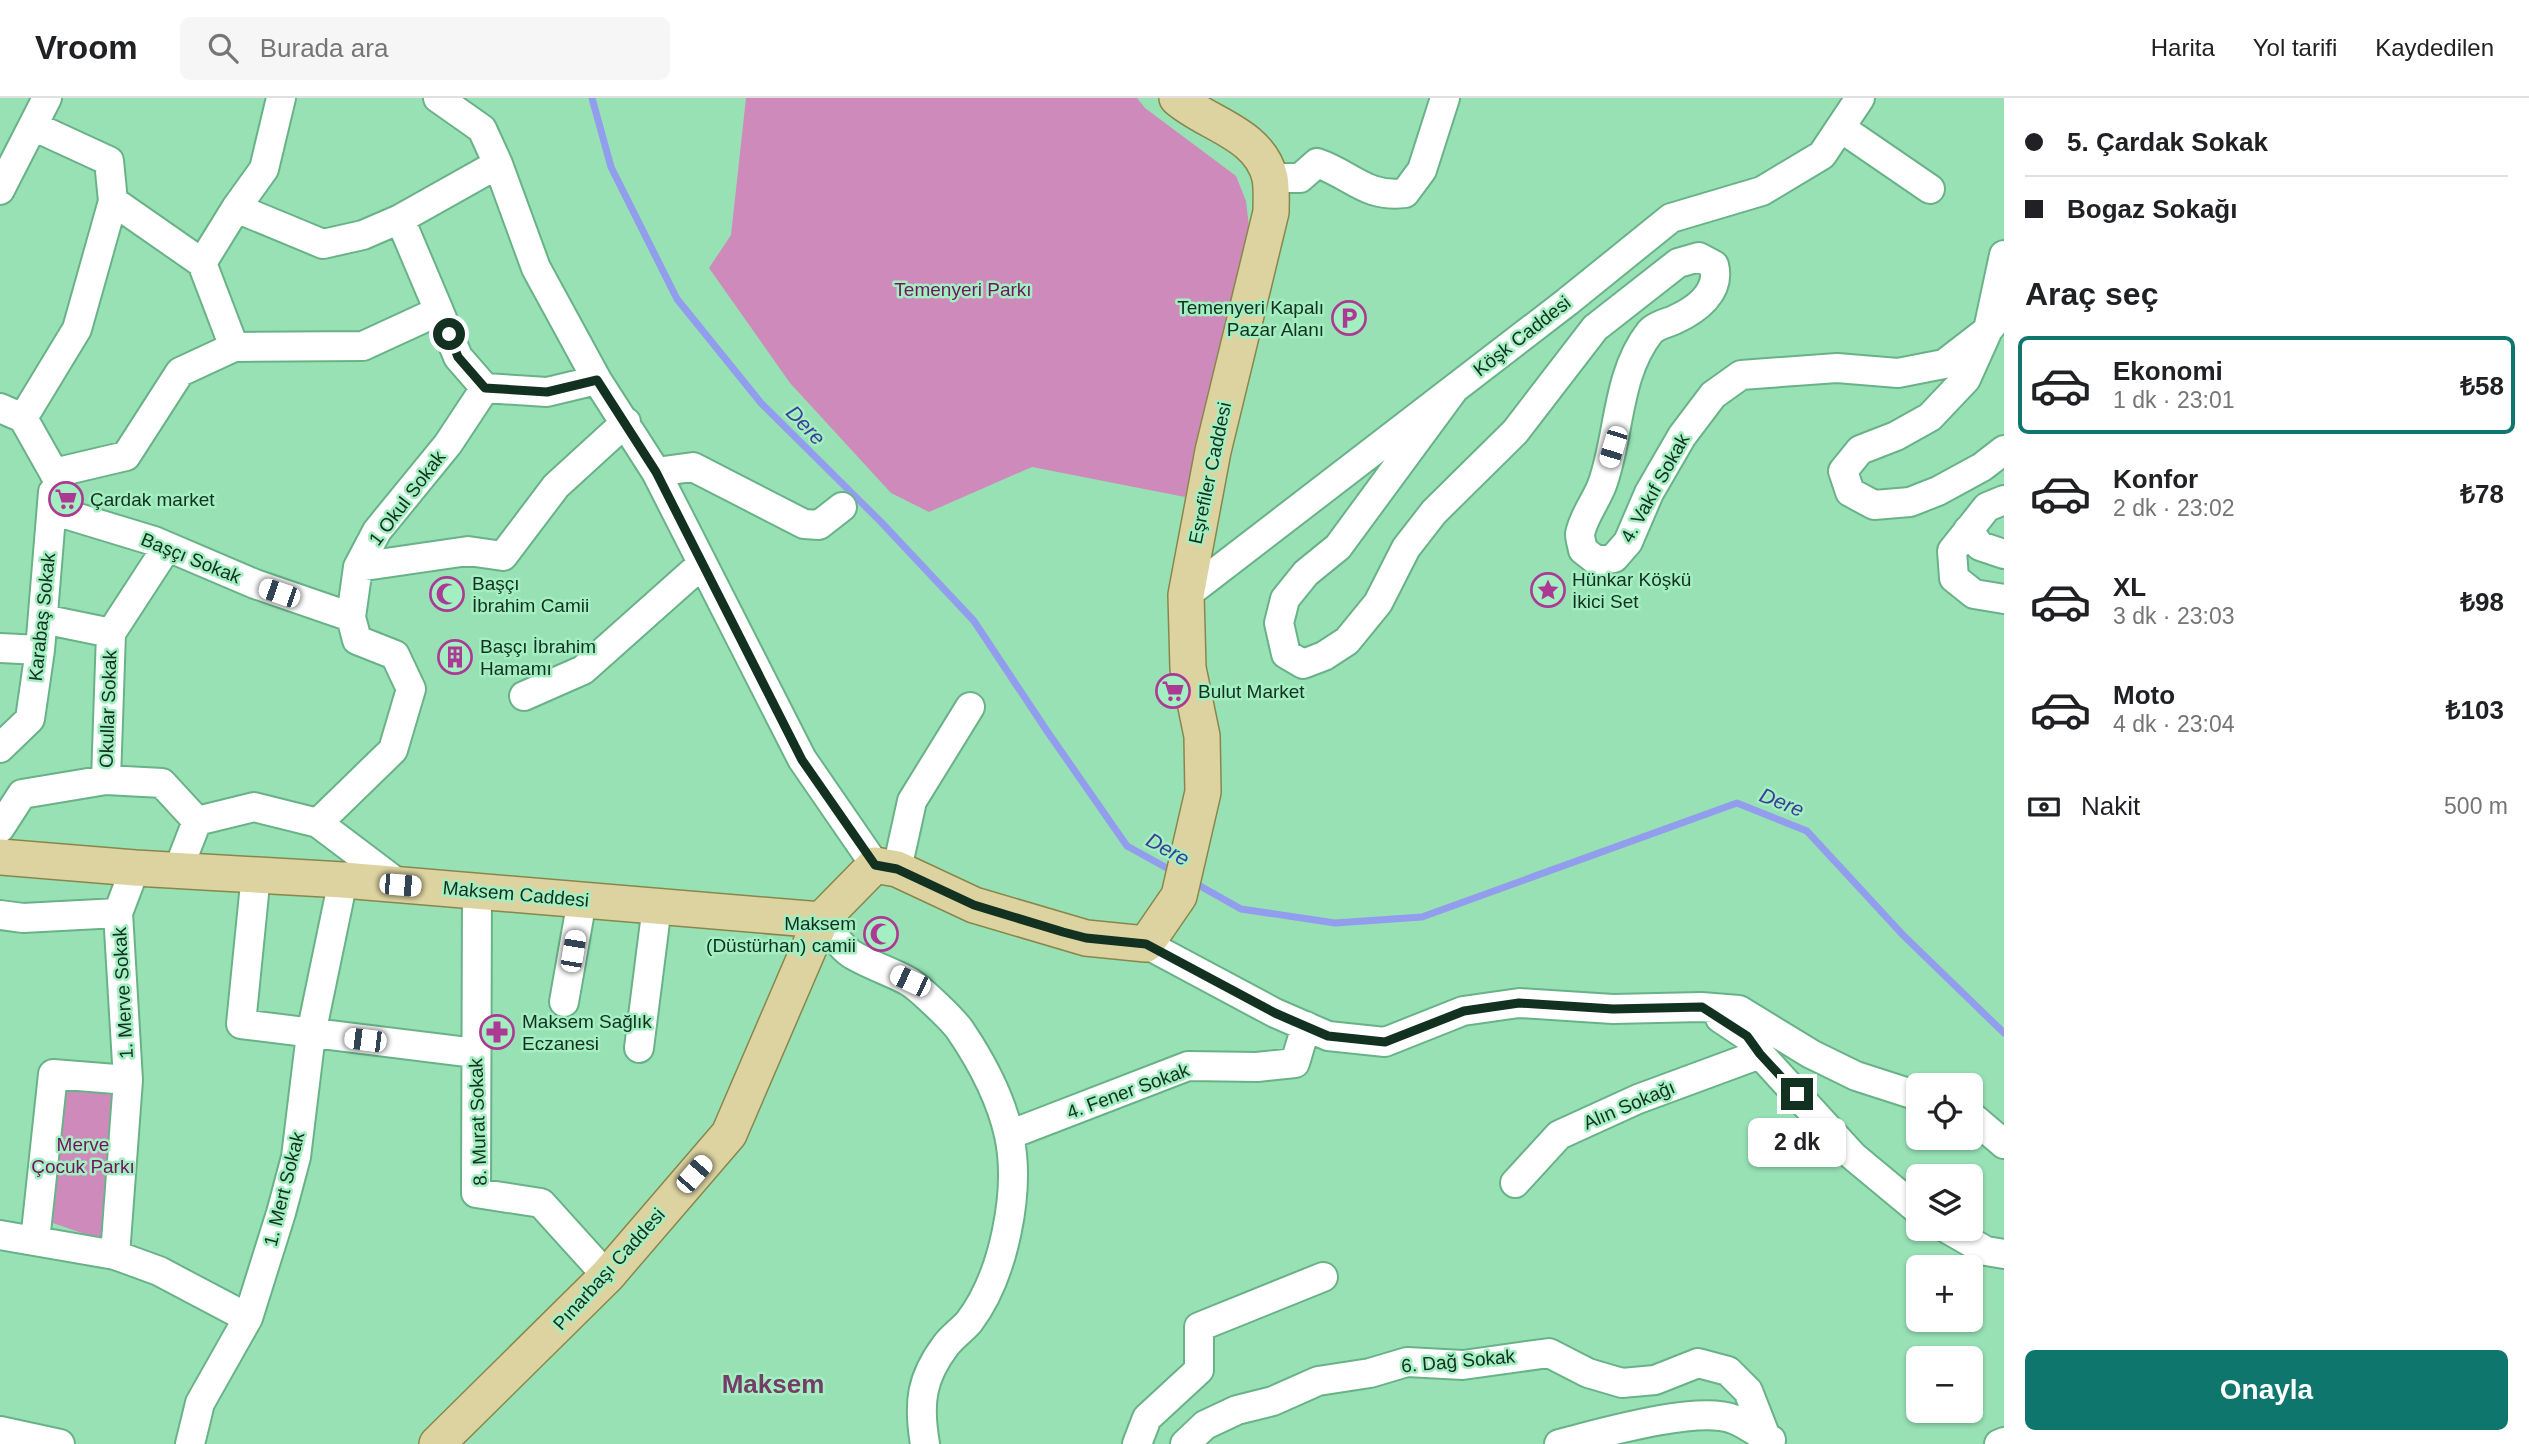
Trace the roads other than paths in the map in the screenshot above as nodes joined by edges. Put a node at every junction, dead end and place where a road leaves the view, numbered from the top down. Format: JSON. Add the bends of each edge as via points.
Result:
{"nodes":[{"id":1,"x":47,"y":98,"type":"edge"},
{"id":2,"x":281,"y":98,"type":"edge"},
{"id":3,"x":438,"y":98,"type":"edge"},
{"id":4,"x":1177,"y":98,"type":"edge"},
{"id":5,"x":1445,"y":98,"type":"edge"},
{"id":6,"x":1857,"y":99,"type":"edge"},
{"id":7,"x":33,"y":126,"type":"junction"},
{"id":8,"x":1841,"y":128,"type":"junction"},
{"id":9,"x":498,"y":164,"type":"junction"},
{"id":10,"x":1270,"y":178,"type":"junction"},
{"id":11,"x":1930,"y":189,"type":"dead end"},
{"id":12,"x":0,"y":190,"type":"edge"},
{"id":13,"x":113,"y":201,"type":"junction"},
{"id":14,"x":236,"y":208,"type":"junction"},
{"id":15,"x":400,"y":219,"type":"junction"},
{"id":16,"x":2004,"y":256,"type":"edge"},
{"id":17,"x":202,"y":263,"type":"junction"},
{"id":18,"x":439,"y":311,"type":"junction"},
{"id":19,"x":1996,"y":320,"type":"edge"},
{"id":20,"x":234,"y":348,"type":"junction"},
{"id":21,"x":597,"y":380,"type":"junction"},
{"id":22,"x":485,"y":388,"type":"junction"},
{"id":23,"x":1455,"y":388,"type":"junction"},
{"id":24,"x":12,"y":413,"type":"edge"},
{"id":25,"x":626,"y":422,"type":"junction"},
{"id":26,"x":2004,"y":450,"type":"edge"},
{"id":27,"x":656,"y":472,"type":"junction"},
{"id":28,"x":54,"y":473,"type":"junction"},
{"id":29,"x":2004,"y":500,"type":"edge"},
{"id":30,"x":842,"y":507,"type":"dead end"},
{"id":31,"x":52,"y":510,"type":"junction"},
{"id":32,"x":1968,"y":530,"type":"junction"},
{"id":33,"x":167,"y":547,"type":"junction"},
{"id":34,"x":2004,"y":554,"type":"edge"},
{"id":35,"x":702,"y":564,"type":"junction"},
{"id":36,"x":358,"y":567,"type":"junction"},
{"id":37,"x":1186,"y":595,"type":"junction"},
{"id":38,"x":2004,"y":599,"type":"edge"},
{"id":39,"x":351,"y":617,"type":"junction"},
{"id":40,"x":43,"y":619,"type":"junction"},
{"id":41,"x":111,"y":633,"type":"junction"},
{"id":42,"x":0,"y":649,"type":"edge"},
{"id":43,"x":40,"y":650,"type":"junction"},
{"id":44,"x":524,"y":696,"type":"dead end"},
{"id":45,"x":971,"y":707,"type":"dead end"},
{"id":46,"x":0,"y":748,"type":"edge"},
{"id":47,"x":106,"y":780,"type":"junction"},
{"id":48,"x":197,"y":821,"type":"junction"},
{"id":49,"x":317,"y":823,"type":"junction"},
{"id":50,"x":0,"y":828,"type":"edge"},
{"id":51,"x":0,"y":857,"type":"edge"},
{"id":52,"x":886,"y":867,"type":"junction"},
{"id":53,"x":135,"y":868,"type":"junction"},
{"id":54,"x":178,"y":870,"type":"junction"},
{"id":55,"x":256,"y":874,"type":"junction"},
{"id":56,"x":343,"y":880,"type":"junction"},
{"id":57,"x":400,"y":885,"type":"junction"},
{"id":58,"x":477,"y":891,"type":"junction"},
{"id":59,"x":582,"y":900,"type":"junction"},
{"id":60,"x":657,"y":906,"type":"junction"},
{"id":61,"x":118,"y":913,"type":"junction"},
{"id":62,"x":0,"y":915,"type":"edge"},
{"id":63,"x":821,"y":920,"type":"junction"},
{"id":64,"x":1146,"y":944,"type":"junction"},
{"id":65,"x":564,"y":1002,"type":"dead end"},
{"id":66,"x":1702,"y":1007,"type":"junction"},
{"id":67,"x":1306,"y":1026,"type":"junction"},
{"id":68,"x":311,"y":1034,"type":"junction"},
{"id":69,"x":639,"y":1048,"type":"dead end"},
{"id":70,"x":475,"y":1053,"type":"junction"},
{"id":71,"x":1760,"y":1054,"type":"junction"},
{"id":72,"x":128,"y":1080,"type":"junction"},
{"id":73,"x":1906,"y":1093,"type":"edge"},
{"id":74,"x":1983,"y":1126,"type":"edge"},
{"id":75,"x":1009,"y":1135,"type":"junction"},
{"id":76,"x":2004,"y":1144,"type":"edge"},
{"id":77,"x":1515,"y":1182,"type":"dead end"},
{"id":78,"x":1906,"y":1200,"type":"edge"},
{"id":79,"x":0,"y":1235,"type":"edge"},
{"id":80,"x":35,"y":1241,"type":"junction"},
{"id":81,"x":1968,"y":1241,"type":"edge"},
{"id":82,"x":2004,"y":1254,"type":"edge"},
{"id":83,"x":115,"y":1255,"type":"junction"},
{"id":84,"x":607,"y":1276,"type":"junction"},
{"id":85,"x":1324,"y":1277,"type":"dead end"},
{"id":86,"x":247,"y":1318,"type":"junction"},
{"id":87,"x":4,"y":1436,"type":"edge"},
{"id":88,"x":1773,"y":1441,"type":"edge"},
{"id":89,"x":60,"y":1444,"type":"edge"},
{"id":90,"x":190,"y":1444,"type":"edge"},
{"id":91,"x":438,"y":1444,"type":"edge"},
{"id":92,"x":925,"y":1444,"type":"edge"},
{"id":93,"x":1137,"y":1444,"type":"edge"},
{"id":94,"x":1185,"y":1444,"type":"edge"},
{"id":95,"x":1559,"y":1444,"type":"edge"}],
"edges":[{"from":1,"to":7,"type":"street"},
{"from":2,"to":14,"type":"street","via":[[264,169]]},
{"from":3,"to":9,"type":"street","via":[[482,129]]},
{"from":4,"to":10,"type":"main road","via":[[1241,137],[1260,157]]},
{"from":5,"to":10,"type":"street","via":[[1422,170],[1405,193],[1369,190],[1317,163],[1300,178]]},
{"from":6,"to":8,"type":"street","name":"Köşk Caddesi"},
{"from":7,"to":12,"type":"street"},
{"from":7,"to":13,"type":"street","via":[[109,160]]},
{"from":8,"to":11,"type":"street"},
{"from":8,"to":23,"type":"street","name":"Köşk Caddesi","via":[[1822,155],[1762,191],[1671,218]]},
{"from":9,"to":15,"type":"street"},
{"from":9,"to":21,"type":"street","via":[[536,268]]},
{"from":10,"to":37,"type":"main road","name":"Eşrefiler Caddesi","via":[[1271,212],[1213,451]]},
{"from":13,"to":17,"type":"street"},
{"from":13,"to":24,"type":"street","via":[[77,329]]},
{"from":14,"to":15,"type":"street","via":[[323,244],[363,235]]},
{"from":14,"to":17,"type":"street"},
{"from":15,"to":18,"type":"street"},
{"from":16,"to":19,"type":"street"},
{"from":17,"to":20,"type":"street"},
{"from":18,"to":20,"type":"street","via":[[363,346]]},
{"from":18,"to":22,"type":"street","via":[[458,357]]},
{"from":19,"to":23,"type":"street","name":"4. Vakıf Sokak","via":[[1944,364],[1898,373],[1837,368],[1741,375],[1713,395],[1682,436],[1649,493],[1628,542],[1614,558],[1597,561],[1583,550],[1580,535],[1602,485],[1633,363],[1652,330],[1708,297],[1717,276],[1714,265],[1699,257],[1678,263],[1595,328],[1515,432],[1434,512],[1406,548],[1378,603],[1348,641],[1303,664],[1286,654],[1279,623],[1285,599],[1306,573],[1338,547]]},
{"from":19,"to":26,"type":"street","via":[[1966,379],[1930,417],[1860,450],[1843,471],[1850,492],[1874,505],[1910,502],[1982,467]]},
{"from":20,"to":28,"type":"street","via":[[180,372],[126,456]]},
{"from":21,"to":22,"type":"street","via":[[547,392]]},
{"from":21,"to":25,"type":"street"},
{"from":22,"to":36,"type":"street","name":"1 Okul Sokak","via":[[448,444],[377,531]]},
{"from":23,"to":37,"type":"street","name":"Köşk Caddesi"},
{"from":24,"to":28,"type":"street"},
{"from":25,"to":27,"type":"street"},
{"from":25,"to":36,"type":"street","via":[[556,486],[503,556],[468,551]]},
{"from":27,"to":30,"type":"street","via":[[693,467],[804,524],[819,525]]},
{"from":27,"to":35,"type":"street"},
{"from":28,"to":31,"type":"street","name":"Karabaş Sokak"},
{"from":29,"to":32,"type":"street","via":[[1987,507]]},
{"from":31,"to":33,"type":"street","name":"Başçı Sokak"},
{"from":31,"to":40,"type":"street","name":"Karabaş Sokak"},
{"from":32,"to":34,"type":"street","via":[[1980,545]]},
{"from":32,"to":38,"type":"street","via":[[1952,551],[1954,578],[1974,594]]},
{"from":33,"to":39,"type":"street","name":"Başçı Sokak"},
{"from":33,"to":41,"type":"street","name":"Okullar Sokak"},
{"from":35,"to":44,"type":"street","via":[[583,670]]},
{"from":35,"to":52,"type":"street","via":[[802,760]]},
{"from":36,"to":39,"type":"street","name":"1 Okul Sokak"},
{"from":37,"to":64,"type":"main road","name":"Eşrefiler Caddesi","via":[[1188,668],[1202,736],[1203,792],[1180,896]]},
{"from":39,"to":49,"type":"street","via":[[357,640],[395,655],[411,689],[393,750]]},
{"from":40,"to":41,"type":"street"},
{"from":40,"to":43,"type":"street","name":"Karabaş Sokak"},
{"from":41,"to":47,"type":"street","name":"Okullar Sokak"},
{"from":42,"to":43,"type":"street"},
{"from":43,"to":46,"type":"street","name":"Karabaş Sokak","via":[[30,719]]},
{"from":45,"to":52,"type":"street","via":[[912,801]]},
{"from":47,"to":48,"type":"street","name":"Okullar Sokak","via":[[162,783]]},
{"from":47,"to":50,"type":"street","via":[[22,794]]},
{"from":48,"to":49,"type":"street","via":[[254,807]]},
{"from":48,"to":54,"type":"street"},
{"from":49,"to":57,"type":"street"},
{"from":51,"to":53,"type":"main road","name":"Maksem Caddesi"},
{"from":52,"to":63,"type":"main road"},
{"from":52,"to":64,"type":"main road","via":[[974,905],[1086,938]]},
{"from":53,"to":54,"type":"main road","name":"Maksem Caddesi"},
{"from":53,"to":61,"type":"street","name":"1. Merve Sokak"},
{"from":54,"to":55,"type":"main road","name":"Maksem Caddesi"},
{"from":55,"to":56,"type":"main road","name":"Maksem Caddesi"},
{"from":55,"to":68,"type":"street","via":[[241,1024]]},
{"from":56,"to":57,"type":"main road","name":"Maksem Caddesi"},
{"from":56,"to":68,"type":"street","name":"1. Mert Sokak"},
{"from":57,"to":58,"type":"main road","name":"Maksem Caddesi"},
{"from":58,"to":59,"type":"main road","name":"Maksem Caddesi"},
{"from":58,"to":70,"type":"street","name":"8. Murat Sokak"},
{"from":59,"to":60,"type":"main road","name":"Maksem Caddesi"},
{"from":59,"to":65,"type":"street"},
{"from":60,"to":63,"type":"main road","name":"Maksem Caddesi"},
{"from":60,"to":69,"type":"street"},
{"from":61,"to":62,"type":"street"},
{"from":61,"to":72,"type":"street","name":"1. Merve Sokak"},
{"from":63,"to":75,"type":"street","via":[[851,954],[910,981],[959,1027],[992,1087]]},
{"from":63,"to":84,"type":"main road","name":"Pınarbaşı Caddesi","via":[[729,1134]]},
{"from":64,"to":67,"type":"street"},
{"from":66,"to":67,"type":"street","via":[[1613,1009],[1519,1003],[1464,1011],[1385,1042],[1328,1036]]},
{"from":66,"to":71,"type":"street","via":[[1747,1036]]},
{"from":66,"to":73,"type":"street","via":[[1739,1010],[1811,1054]]},
{"from":67,"to":75,"type":"street","name":"4. Fener Sokak","via":[[1294,1063],[1188,1066]]},
{"from":68,"to":70,"type":"street"},
{"from":68,"to":86,"type":"street","name":"1. Mert Sokak","via":[[296,1157]]},
{"from":70,"to":84,"type":"street","name":"8. Murat Sokak","via":[[476,1193],[541,1203]]},
{"from":71,"to":77,"type":"street","name":"Alın Sokağı","via":[[1638,1099],[1559,1135]]},
{"from":71,"to":78,"type":"street","via":[[1853,1156]]},
{"from":72,"to":80,"type":"street","name":"1. Merve Sokak","via":[[53,1074]]},
{"from":72,"to":83,"type":"street","name":"1. Merve Sokak"},
{"from":74,"to":76,"type":"street"},
{"from":75,"to":92,"type":"street","via":[[1013,1191],[1006,1236],[993,1279],[969,1322],[947,1344],[929,1373],[921,1396]]},
{"from":79,"to":80,"type":"street"},
{"from":80,"to":83,"type":"street"},
{"from":81,"to":82,"type":"street"},
{"from":83,"to":86,"type":"street","via":[[159,1271]]},
{"from":84,"to":91,"type":"main road","name":"Pınarbaşı Caddesi"},
{"from":85,"to":93,"type":"street","via":[[1199,1327],[1199,1370],[1147,1418]]},
{"from":86,"to":90,"type":"street","name":"1. Mert Sokak","via":[[200,1403]]},
{"from":87,"to":89,"type":"street"},
{"from":88,"to":94,"type":"street","name":"6. Dağ Sokak","via":[[1748,1391],[1728,1371],[1698,1363],[1655,1380],[1622,1383],[1588,1373],[1549,1353],[1463,1365],[1407,1362],[1318,1381],[1205,1425]]},
{"from":88,"to":95,"type":"street","via":[[1732,1418],[1693,1415]]}]}
